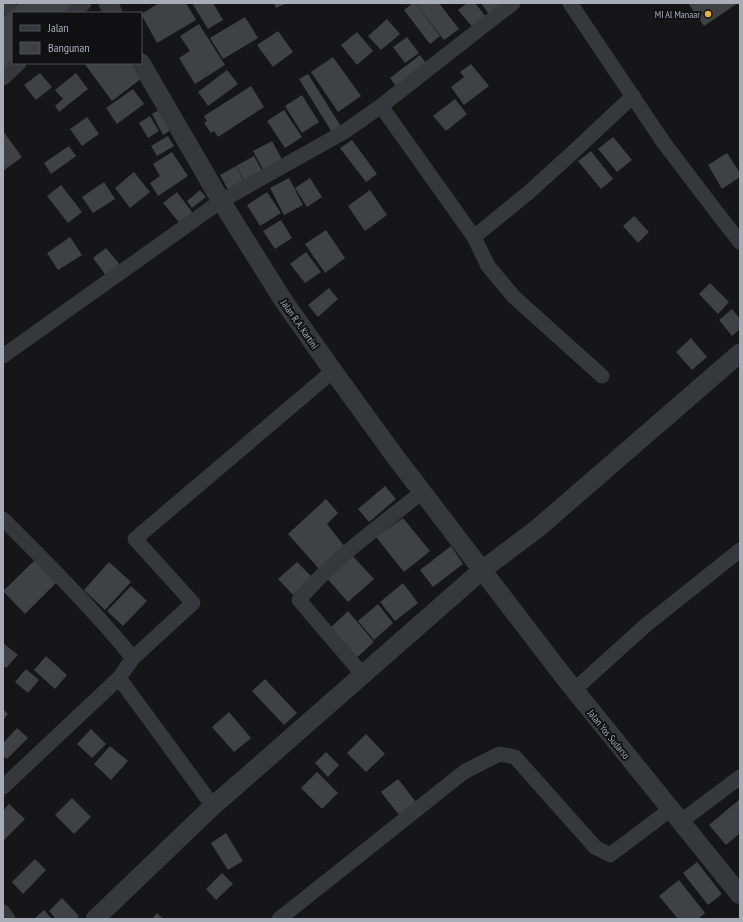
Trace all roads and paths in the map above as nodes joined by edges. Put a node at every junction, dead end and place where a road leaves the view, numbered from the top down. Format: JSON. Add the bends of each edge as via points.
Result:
{"nodes":[{"id":1,"x":9,"y":3,"type":"edge"},
{"id":2,"x":84,"y":3,"type":"edge"},
{"id":3,"x":108,"y":3,"type":"edge"},
{"id":4,"x":513,"y":3,"type":"edge"},
{"id":5,"x":570,"y":3,"type":"edge"},
{"id":6,"x":3,"y":8,"type":"edge"},
{"id":7,"x":75,"y":12,"type":"edge"},
{"id":8,"x":112,"y":12,"type":"edge"},
{"id":9,"x":18,"y":64,"type":"edge"},
{"id":10,"x":142,"y":64,"type":"edge"},
{"id":11,"x":3,"y":78,"type":"edge"},
{"id":12,"x":633,"y":96,"type":"junction"},
{"id":13,"x":381,"y":106,"type":"junction"},
{"id":14,"x":221,"y":201,"type":"junction"},
{"id":15,"x":474,"y":237,"type":"junction"},
{"id":16,"x":740,"y":242,"type":"edge"},
{"id":17,"x":740,"y":354,"type":"edge"},
{"id":18,"x":3,"y":356,"type":"edge"},
{"id":19,"x":333,"y":371,"type":"junction"},
{"id":20,"x":602,"y":376,"type":"dead end"},
{"id":21,"x":422,"y":492,"type":"junction"},
{"id":22,"x":3,"y":519,"type":"edge"},
{"id":23,"x":740,"y":550,"type":"edge"},
{"id":24,"x":482,"y":571,"type":"junction"},
{"id":25,"x":133,"y":658,"type":"junction"},
{"id":26,"x":362,"y":675,"type":"junction"},
{"id":27,"x":119,"y":678,"type":"junction"},
{"id":28,"x":574,"y":690,"type":"junction"},
{"id":29,"x":740,"y":778,"type":"edge"},
{"id":30,"x":3,"y":787,"type":"edge"},
{"id":31,"x":213,"y":806,"type":"junction"},
{"id":32,"x":675,"y":815,"type":"junction"},
{"id":33,"x":740,"y":894,"type":"edge"},
{"id":34,"x":3,"y":912,"type":"edge"},
{"id":35,"x":8,"y":919,"type":"edge"},
{"id":36,"x":95,"y":919,"type":"edge"},
{"id":37,"x":279,"y":919,"type":"edge"}],
"edges":[{"from":1,"to":6,"type":"street"},
{"from":2,"to":7,"type":"street"},
{"from":3,"to":8,"type":"street"},
{"from":4,"to":13,"type":"street"},
{"from":5,"to":12,"type":"street"},
{"from":9,"to":11,"type":"street"},
{"from":10,"to":14,"type":"street","name":"Jalan R.A. Kartini"},
{"from":12,"to":15,"type":"street","via":[[570,156]]},
{"from":12,"to":16,"type":"street","via":[[664,143]]},
{"from":13,"to":14,"type":"street","via":[[344,132]]},
{"from":13,"to":15,"type":"street"},
{"from":14,"to":18,"type":"street"},
{"from":14,"to":19,"type":"street","name":"Jalan R.A. Kartini","via":[[283,300]]},
{"from":15,"to":20,"type":"street","via":[[488,266],[514,297]]},
{"from":17,"to":24,"type":"street","via":[[538,528]]},
{"from":19,"to":21,"type":"street","name":"Jalan R.A. Kartini"},
{"from":19,"to":25,"type":"street","via":[[135,539],[193,603]]},
{"from":21,"to":24,"type":"street","name":"Jalan R.A. Kartini"},
{"from":21,"to":26,"type":"street","via":[[323,573],[299,600]]},
{"from":22,"to":25,"type":"street"},
{"from":23,"to":28,"type":"street","via":[[646,625]]},
{"from":24,"to":26,"type":"street"},
{"from":24,"to":28,"type":"street","name":"Jalan Yos Sudarso"},
{"from":25,"to":27,"type":"street"},
{"from":26,"to":31,"type":"street"},
{"from":27,"to":30,"type":"street"},
{"from":27,"to":31,"type":"street"},
{"from":28,"to":32,"type":"street","name":"Jalan Yos Sudarso"},
{"from":29,"to":32,"type":"street"},
{"from":31,"to":36,"type":"street"},
{"from":32,"to":33,"type":"street","name":"Jalan Yos Sudarso"},
{"from":32,"to":37,"type":"street","via":[[610,855],[595,847],[515,757],[499,754],[464,772]]},
{"from":34,"to":35,"type":"street"}]}
